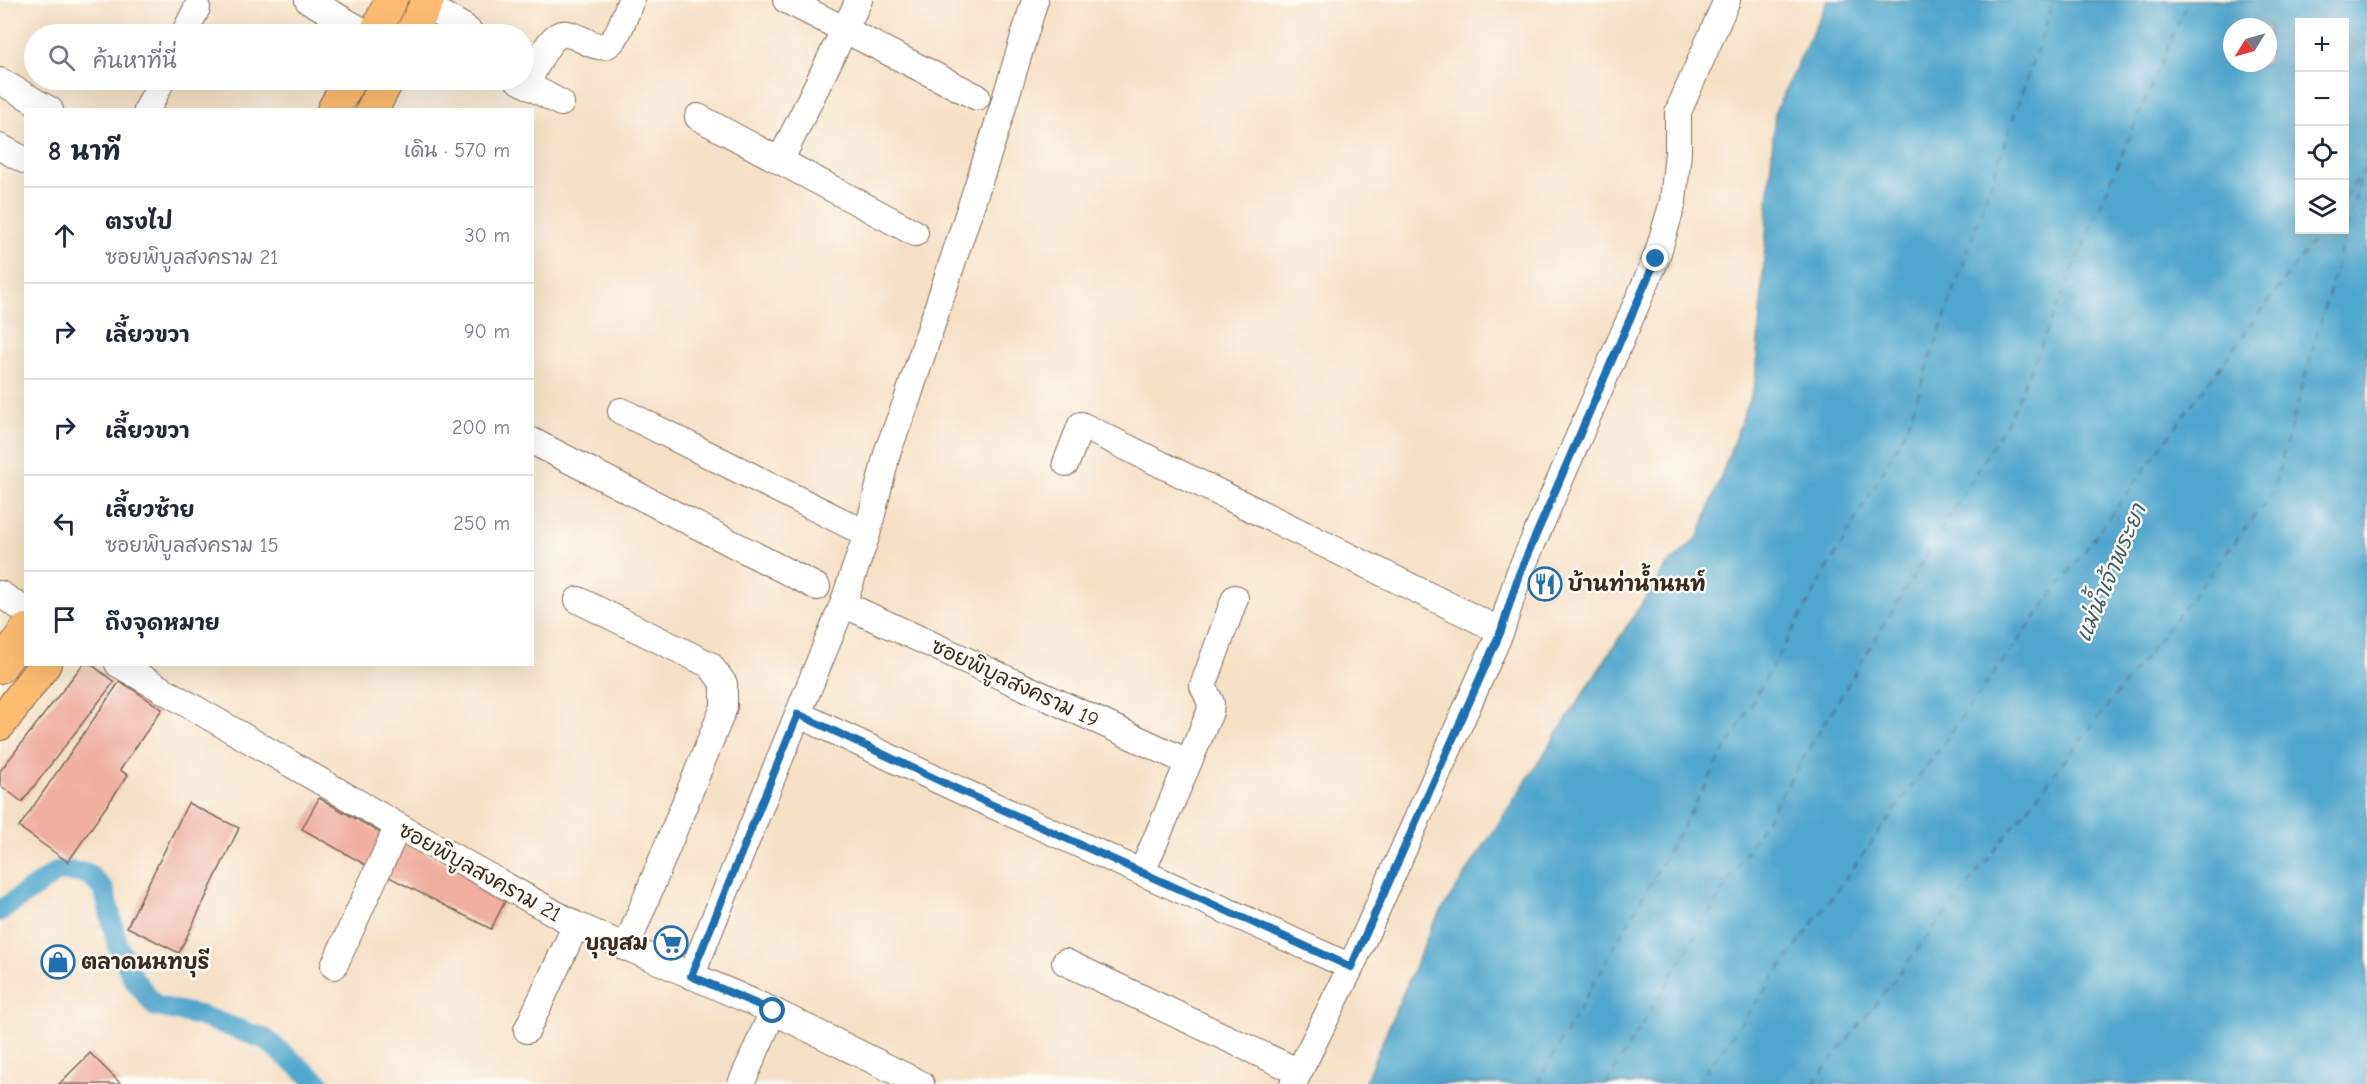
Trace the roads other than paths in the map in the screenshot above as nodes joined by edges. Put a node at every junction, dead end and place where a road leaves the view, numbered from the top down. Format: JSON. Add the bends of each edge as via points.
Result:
{"nodes":[{"id":1,"x":308,"y":0,"type":"edge"},
{"id":2,"x":390,"y":0,"type":"edge"},
{"id":3,"x":631,"y":0,"type":"edge"},
{"id":4,"x":786,"y":0,"type":"edge"},
{"id":5,"x":859,"y":0,"type":"edge"},
{"id":6,"x":1035,"y":0,"type":"edge"},
{"id":7,"x":1727,"y":0,"type":"edge"},
{"id":8,"x":426,"y":3,"type":"edge"},
{"id":9,"x":197,"y":8,"type":"dead end"},
{"id":10,"x":189,"y":24,"type":"edge"},
{"id":11,"x":350,"y":24,"type":"edge"},
{"id":12,"x":379,"y":24,"type":"edge"},
{"id":13,"x":416,"y":24,"type":"edge"},
{"id":14,"x":459,"y":24,"type":"edge"},
{"id":15,"x":845,"y":30,"type":"junction"},
{"id":16,"x":534,"y":66,"type":"edge"},
{"id":17,"x":0,"y":81,"type":"edge"},
{"id":18,"x":534,"y":88,"type":"edge"},
{"id":19,"x":157,"y":90,"type":"edge"},
{"id":20,"x":344,"y":90,"type":"edge"},
{"id":21,"x":383,"y":90,"type":"edge"},
{"id":22,"x":978,"y":97,"type":"dead end"},
{"id":23,"x":561,"y":103,"type":"dead end"},
{"id":24,"x":47,"y":108,"type":"edge"},
{"id":25,"x":148,"y":108,"type":"edge"},
{"id":26,"x":334,"y":108,"type":"edge"},
{"id":27,"x":373,"y":108,"type":"edge"},
{"id":28,"x":698,"y":117,"type":"dead end"},
{"id":29,"x":0,"y":147,"type":"edge"},
{"id":30,"x":24,"y":160,"type":"edge"},
{"id":31,"x":780,"y":161,"type":"junction"},
{"id":32,"x":915,"y":233,"type":"dead end"},
{"id":33,"x":621,"y":411,"type":"dead end"},
{"id":34,"x":534,"y":442,"type":"edge"},
{"id":35,"x":1066,"y":463,"type":"dead end"},
{"id":36,"x":867,"y":534,"type":"junction"},
{"id":37,"x":817,"y":587,"type":"dead end"},
{"id":38,"x":0,"y":594,"type":"edge"},
{"id":39,"x":1235,"y":598,"type":"dead end"},
{"id":40,"x":578,"y":600,"type":"dead end"},
{"id":41,"x":843,"y":604,"type":"junction"},
{"id":42,"x":24,"y":610,"type":"edge"},
{"id":43,"x":1501,"y":631,"type":"junction"},
{"id":44,"x":24,"y":633,"type":"edge"},
{"id":45,"x":44,"y":666,"type":"edge"},
{"id":46,"x":121,"y":666,"type":"edge"},
{"id":47,"x":0,"y":667,"type":"edge"},
{"id":48,"x":798,"y":714,"type":"junction"},
{"id":49,"x":0,"y":724,"type":"edge"},
{"id":50,"x":1188,"y":762,"type":"junction"},
{"id":51,"x":398,"y":826,"type":"junction"},
{"id":52,"x":1142,"y":872,"type":"junction"},
{"id":53,"x":576,"y":925,"type":"junction"},
{"id":54,"x":626,"y":948,"type":"junction"},
{"id":55,"x":1065,"y":962,"type":"dead end"},
{"id":56,"x":334,"y":966,"type":"dead end"},
{"id":57,"x":1351,"y":967,"type":"junction"},
{"id":58,"x":691,"y":976,"type":"junction"},
{"id":59,"x":773,"y":1011,"type":"junction"},
{"id":60,"x":527,"y":1030,"type":"dead end"},
{"id":61,"x":1296,"y":1078,"type":"edge"},
{"id":62,"x":741,"y":1084,"type":"edge"},
{"id":63,"x":921,"y":1084,"type":"edge"}],
"edges":[{"from":1,"to":11,"type":"street"},
{"from":2,"to":12,"type":"main road"},
{"from":3,"to":16,"type":"street","via":[[613,40],[604,46],[590,45],[567,34],[558,36]]},
{"from":4,"to":15,"type":"street"},
{"from":5,"to":15,"type":"street"},
{"from":6,"to":36,"type":"street","via":[[888,450]]},
{"from":7,"to":43,"type":"street","via":[[1678,112],[1673,202],[1656,259],[1519,574]]},
{"from":8,"to":13,"type":"main road"},
{"from":8,"to":14,"type":"street"},
{"from":9,"to":10,"type":"street"},
{"from":15,"to":22,"type":"street"},
{"from":15,"to":31,"type":"street"},
{"from":17,"to":24,"type":"street"},
{"from":18,"to":23,"type":"street"},
{"from":19,"to":25,"type":"street"},
{"from":20,"to":26,"type":"main road"},
{"from":21,"to":27,"type":"main road"},
{"from":28,"to":31,"type":"street"},
{"from":29,"to":30,"type":"street"},
{"from":31,"to":32,"type":"street"},
{"from":33,"to":36,"type":"street"},
{"from":34,"to":37,"type":"street"},
{"from":35,"to":43,"type":"street","via":[[1081,425]]},
{"from":36,"to":41,"type":"street"},
{"from":38,"to":42,"type":"street"},
{"from":39,"to":50,"type":"street","via":[[1203,686],[1211,704],[1210,712]]},
{"from":40,"to":54,"type":"street","via":[[710,665],[724,684],[724,707]]},
{"from":41,"to":48,"type":"street"},
{"from":41,"to":50,"type":"street","name":"ซอยพิบูลสงคราม 19"},
{"from":43,"to":57,"type":"street"},
{"from":44,"to":47,"type":"main road"},
{"from":45,"to":49,"type":"main road"},
{"from":46,"to":51,"type":"street","name":"ซอยพิบูลสงคราม 21"},
{"from":48,"to":52,"type":"street"},
{"from":48,"to":58,"type":"street"},
{"from":50,"to":52,"type":"street"},
{"from":51,"to":53,"type":"street","name":"ซอยพิบูลสงคราม 21"},
{"from":51,"to":56,"type":"street"},
{"from":52,"to":57,"type":"street"},
{"from":53,"to":54,"type":"street","name":"ซอยพิบูลสงคราม 21"},
{"from":53,"to":60,"type":"street"},
{"from":54,"to":58,"type":"street","name":"ซอยพิบูลสงคราม 21"},
{"from":55,"to":61,"type":"street"},
{"from":57,"to":61,"type":"street"},
{"from":58,"to":59,"type":"street","name":"ซอยพิบูลสงคราม 21"},
{"from":59,"to":62,"type":"street"},
{"from":59,"to":63,"type":"street","name":"ซอยพิบูลสงคราม 21"}]}
